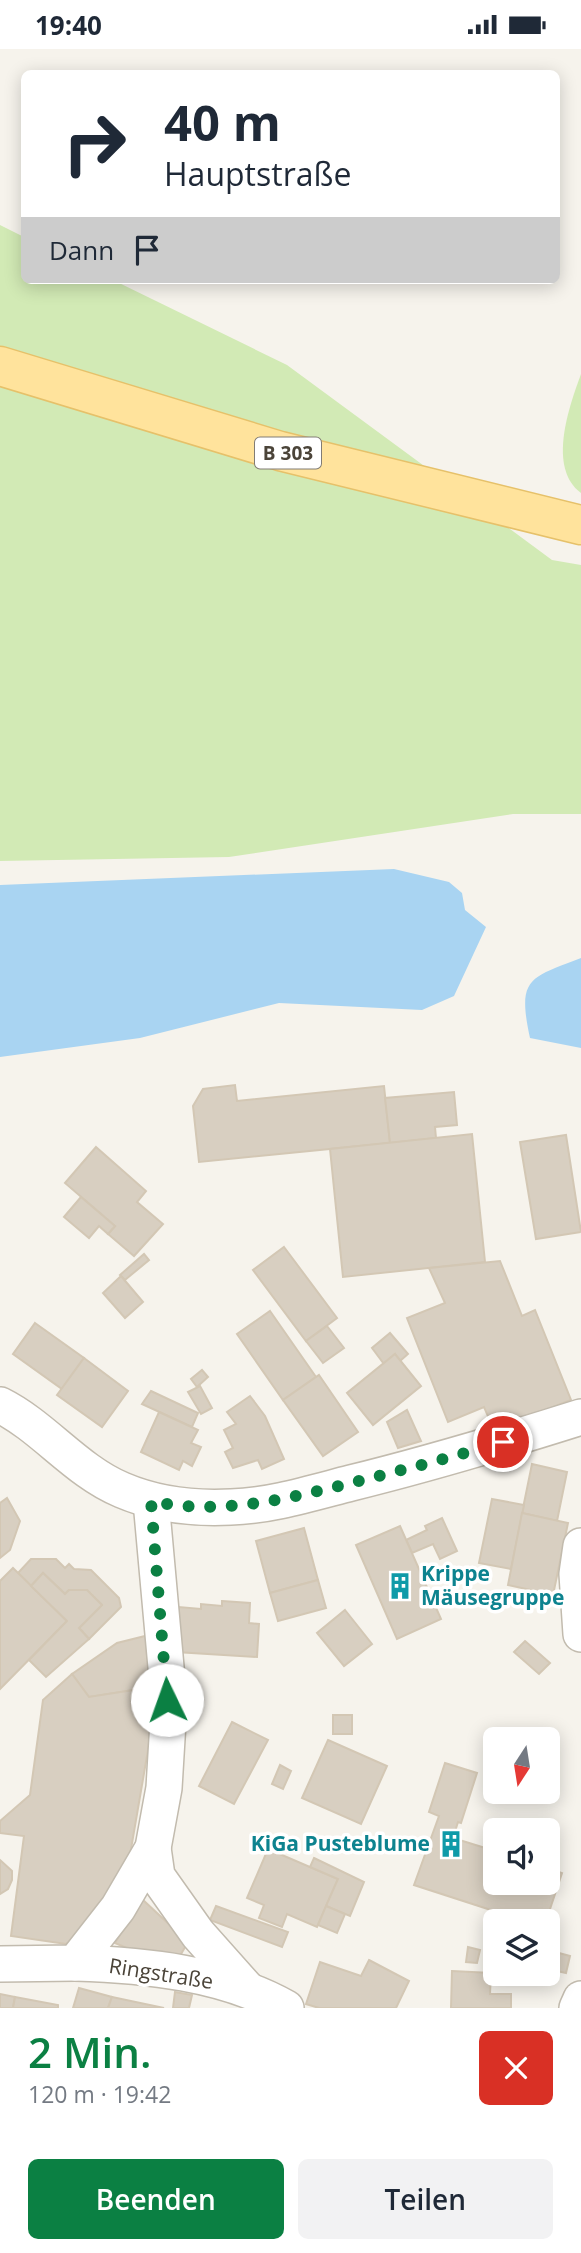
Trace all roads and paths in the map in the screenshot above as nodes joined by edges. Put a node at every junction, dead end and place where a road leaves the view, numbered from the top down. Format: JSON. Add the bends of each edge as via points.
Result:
{"nodes":[{"id":1,"x":0,"y":366,"type":"edge"},
{"id":2,"x":581,"y":525,"type":"edge"},
{"id":3,"x":0,"y":1405,"type":"edge"},
{"id":4,"x":581,"y":1417,"type":"edge"},
{"id":5,"x":151,"y":1501,"type":"junction"},
{"id":6,"x":581,"y":1546,"type":"edge"},
{"id":7,"x":581,"y":1634,"type":"edge"},
{"id":8,"x":153,"y":1848,"type":"junction"},
{"id":9,"x":0,"y":1963,"type":"edge"},
{"id":10,"x":75,"y":1963,"type":"junction"},
{"id":11,"x":247,"y":1989,"type":"junction"},
{"id":12,"x":581,"y":1999,"type":"edge"},
{"id":13,"x":286,"y":2008,"type":"edge"},
{"id":14,"x":577,"y":2008,"type":"edge"}],
"edges":[{"from":1,"to":2,"type":"main road","number":"B 303","via":[[280,451]]},
{"from":3,"to":5,"type":"street","via":[[23,1416],[90,1471]]},
{"from":4,"to":5,"type":"street","via":[[452,1458],[310,1493],[233,1507]]},
{"from":5,"to":8,"type":"street","name":"Ringstraße","via":[[168,1722],[164,1788]]},
{"from":6,"to":7,"type":"street","via":[[577,1574]]},
{"from":8,"to":10,"type":"street","name":"Ringstraße","via":[[118,1908]]},
{"from":8,"to":11,"type":"street","name":"Ringstraße","via":[[157,1876],[198,1934]]},
{"from":9,"to":10,"type":"street","name":"Ringstraße"},
{"from":10,"to":11,"type":"street","name":"Ringstraße","via":[[124,1965]]},
{"from":11,"to":13,"type":"street","name":"Ringstraße"},
{"from":12,"to":14,"type":"street"}]}
